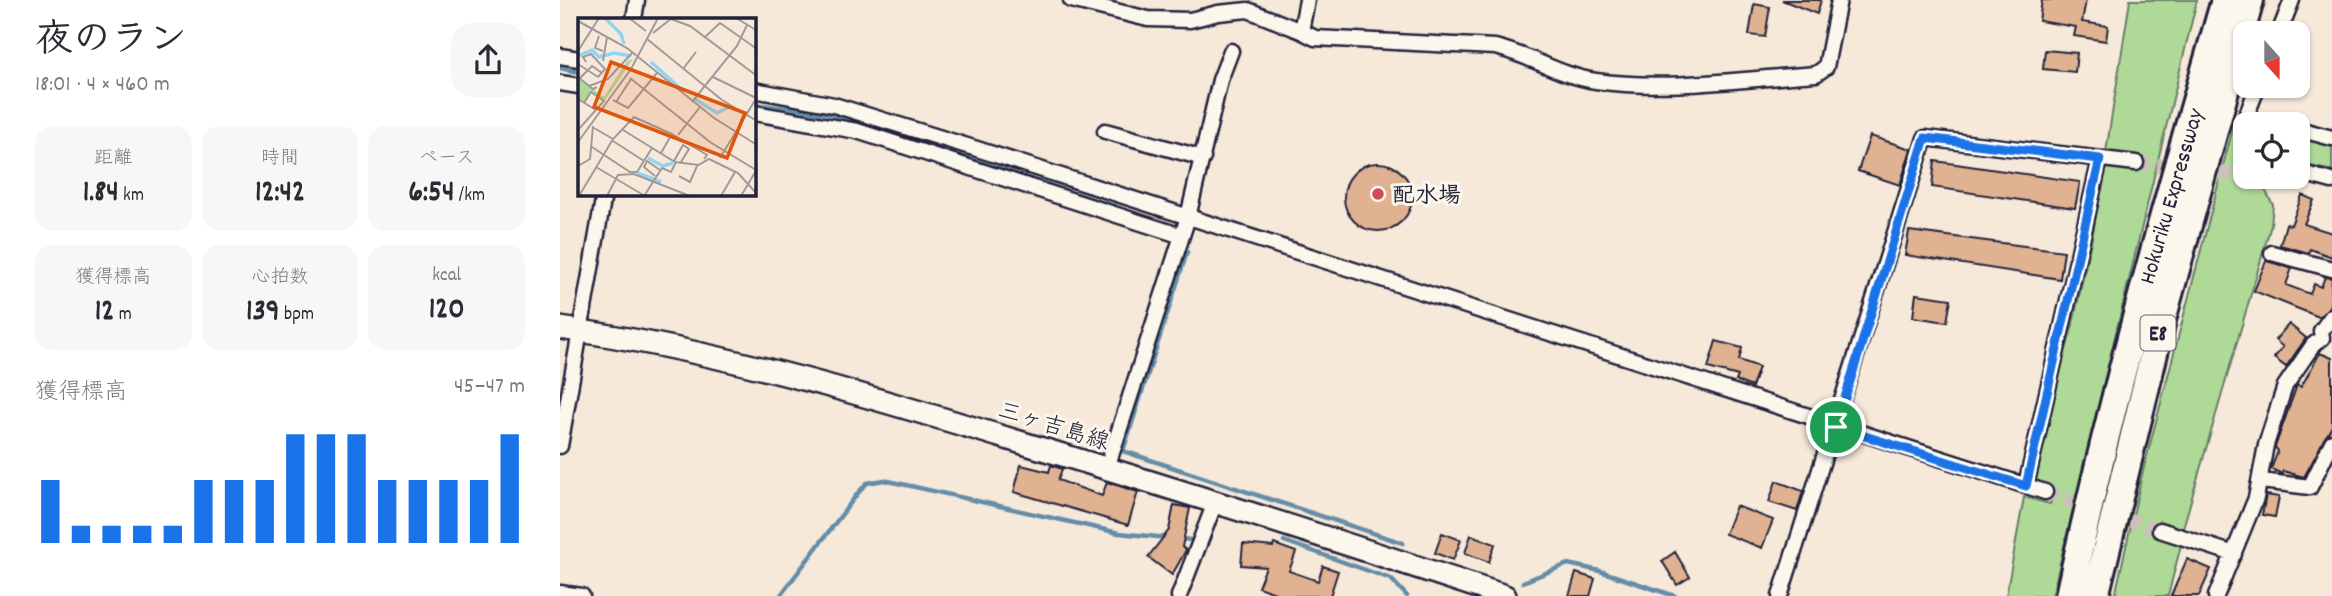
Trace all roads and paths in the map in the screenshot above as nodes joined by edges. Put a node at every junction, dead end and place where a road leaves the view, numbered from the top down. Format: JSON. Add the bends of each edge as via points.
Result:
{"nodes":[{"id":1,"x":637,"y":0,"type":"edge"},
{"id":2,"x":1071,"y":0,"type":"edge"},
{"id":3,"x":1307,"y":0,"type":"edge"},
{"id":4,"x":1839,"y":0,"type":"edge"},
{"id":5,"x":2213,"y":0,"type":"edge"},
{"id":6,"x":2225,"y":0,"type":"edge"},
{"id":7,"x":2253,"y":0,"type":"edge"},
{"id":8,"x":2292,"y":0,"type":"edge"},
{"id":9,"x":634,"y":18,"type":"edge"},
{"id":10,"x":2284,"y":21,"type":"edge"},
{"id":11,"x":1301,"y":31,"type":"junction"},
{"id":12,"x":1230,"y":51,"type":"dead end"},
{"id":13,"x":560,"y":56,"type":"edge"},
{"id":14,"x":578,"y":60,"type":"edge"},
{"id":15,"x":560,"y":83,"type":"edge"},
{"id":16,"x":578,"y":86,"type":"edge"},
{"id":17,"x":756,"y":90,"type":"edge"},
{"id":18,"x":756,"y":113,"type":"edge"},
{"id":19,"x":1105,"y":131,"type":"dead end"},
{"id":20,"x":2310,"y":132,"type":"edge"},
{"id":21,"x":2332,"y":138,"type":"edge"},
{"id":22,"x":1203,"y":158,"type":"junction"},
{"id":23,"x":2100,"y":159,"type":"junction"},
{"id":24,"x":2179,"y":159,"type":"junction"},
{"id":25,"x":2136,"y":163,"type":"tunnel mouth"},
{"id":26,"x":2310,"y":175,"type":"edge"},
{"id":27,"x":2332,"y":181,"type":"edge"},
{"id":28,"x":603,"y":196,"type":"edge"},
{"id":29,"x":1188,"y":216,"type":"junction"},
{"id":30,"x":1182,"y":236,"type":"junction"},
{"id":31,"x":2272,"y":253,"type":"dead end"},
{"id":32,"x":2332,"y":269,"type":"edge"},
{"id":33,"x":2332,"y":316,"type":"edge"},
{"id":34,"x":570,"y":329,"type":"edge"},
{"id":35,"x":2327,"y":341,"type":"edge"},
{"id":36,"x":1836,"y":427,"type":"junction"},
{"id":37,"x":2332,"y":442,"type":"edge"},
{"id":38,"x":560,"y":446,"type":"edge"},
{"id":39,"x":1107,"y":468,"type":"junction"},
{"id":40,"x":2261,"y":481,"type":"junction"},
{"id":41,"x":2026,"y":486,"type":"junction"},
{"id":42,"x":2045,"y":492,"type":"tunnel mouth"},
{"id":43,"x":1216,"y":500,"type":"junction"},
{"id":44,"x":2160,"y":530,"type":"tunnel mouth"},
{"id":45,"x":2234,"y":554,"type":"junction"},
{"id":46,"x":560,"y":593,"type":"edge"},
{"id":47,"x":582,"y":596,"type":"edge"},
{"id":48,"x":1179,"y":596,"type":"edge"},
{"id":49,"x":1505,"y":596,"type":"edge"},
{"id":50,"x":1780,"y":596,"type":"edge"},
{"id":51,"x":2069,"y":596,"type":"edge"},
{"id":52,"x":2095,"y":596,"type":"edge"},
{"id":53,"x":2216,"y":596,"type":"edge"}],
"edges":[{"from":1,"to":9,"type":"street"},
{"from":2,"to":11,"type":"street","via":[[1148,19],[1190,20],[1248,10]]},
{"from":3,"to":11,"type":"street"},
{"from":4,"to":11,"type":"street","via":[[1826,67],[1816,74],[1672,86],[1595,81],[1494,47],[1333,40]]},
{"from":5,"to":24,"type":"highway"},
{"from":6,"to":24,"type":"highway","name":"Hokuriku Expressway","number":"E8"},
{"from":7,"to":52,"type":"highway","name":"Hokuriku Expressway","number":"E8","via":[[2153,354]]},
{"from":8,"to":10,"type":"street"},
{"from":12,"to":22,"type":"street"},
{"from":13,"to":14,"type":"street"},
{"from":15,"to":16,"type":"street"},
{"from":17,"to":29,"type":"street","via":[[834,105]]},
{"from":18,"to":30,"type":"street","via":[[857,131]]},
{"from":19,"to":22,"type":"street"},
{"from":20,"to":21,"type":"street"},
{"from":22,"to":29,"type":"street"},
{"from":23,"to":25,"type":"street"},
{"from":23,"to":36,"type":"street","via":[[1925,138]]},
{"from":23,"to":41,"type":"street"},
{"from":24,"to":51,"type":"highway","name":"Hokuriku Expressway","number":"E8","via":[[2092,486]]},
{"from":26,"to":27,"type":"street"},
{"from":28,"to":34,"type":"street"},
{"from":29,"to":30,"type":"street"},
{"from":29,"to":36,"type":"street"},
{"from":30,"to":39,"type":"street"},
{"from":31,"to":32,"type":"street"},
{"from":33,"to":35,"type":"street","via":[[2321,331]]},
{"from":34,"to":38,"type":"street"},
{"from":34,"to":39,"type":"main road","name":"三ヶ吉島線","via":[[690,350],[805,379]]},
{"from":35,"to":40,"type":"street","via":[[2313,345],[2285,386],[2266,445]]},
{"from":36,"to":41,"type":"street"},
{"from":36,"to":50,"type":"street"},
{"from":37,"to":40,"type":"street","via":[[2311,486]]},
{"from":39,"to":43,"type":"main road","name":"三ヶ吉島線"},
{"from":40,"to":45,"type":"street"},
{"from":41,"to":42,"type":"street"},
{"from":43,"to":48,"type":"street"},
{"from":43,"to":49,"type":"main road","name":"三ヶ吉島線"},
{"from":44,"to":45,"type":"street"},
{"from":45,"to":53,"type":"street"},
{"from":46,"to":47,"type":"street"}]}
